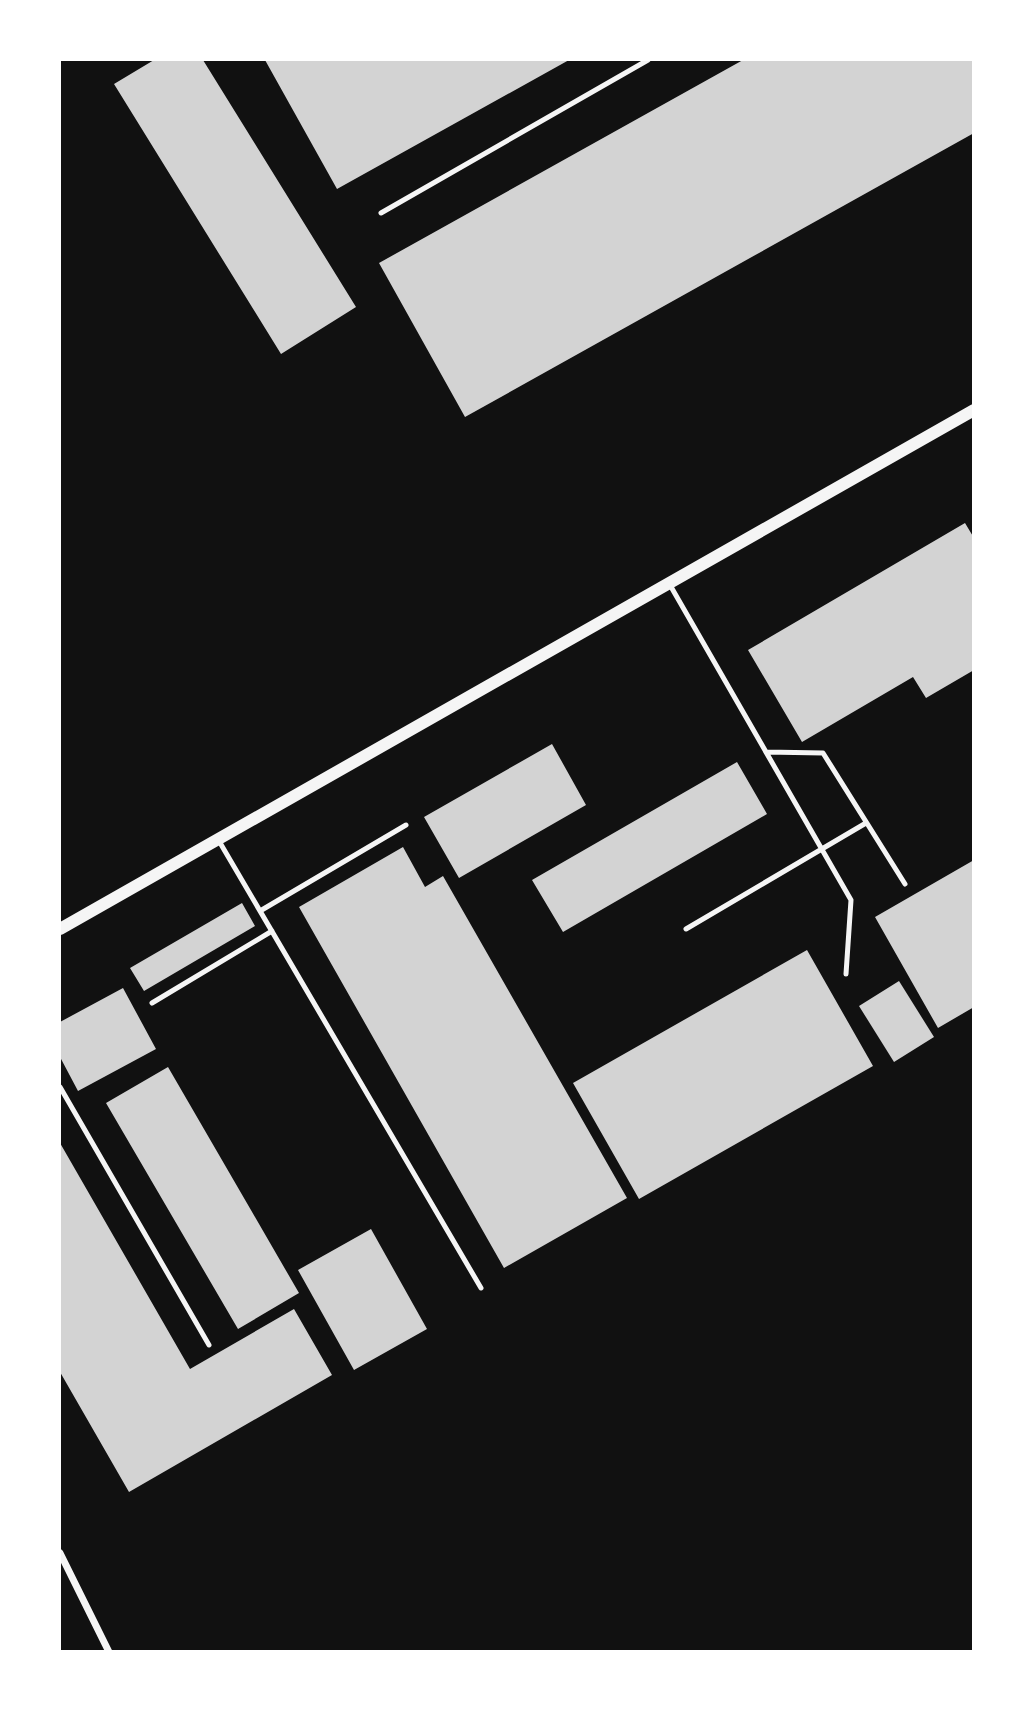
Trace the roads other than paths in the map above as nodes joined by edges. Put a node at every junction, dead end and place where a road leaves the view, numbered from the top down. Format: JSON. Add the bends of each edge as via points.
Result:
{"nodes":[{"id":1,"x":648,"y":60,"type":"edge"},
{"id":2,"x":381,"y":213,"type":"dead end"},
{"id":3,"x":974,"y":410,"type":"edge"},
{"id":4,"x":668,"y":582,"type":"junction"},
{"id":5,"x":766,"y":752,"type":"junction"},
{"id":6,"x":866,"y":822,"type":"junction"},
{"id":7,"x":406,"y":825,"type":"dead end"},
{"id":8,"x":218,"y":838,"type":"junction"},
{"id":9,"x":821,"y":849,"type":"junction"},
{"id":10,"x":905,"y":884,"type":"dead end"},
{"id":11,"x":260,"y":911,"type":"junction"},
{"id":12,"x":60,"y":929,"type":"edge"},
{"id":13,"x":685,"y":929,"type":"dead end"},
{"id":14,"x":272,"y":931,"type":"junction"},
{"id":15,"x":846,"y":975,"type":"dead end"},
{"id":16,"x":152,"y":1003,"type":"dead end"},
{"id":17,"x":60,"y":1087,"type":"edge"},
{"id":18,"x":481,"y":1288,"type":"dead end"},
{"id":19,"x":209,"y":1345,"type":"dead end"},
{"id":20,"x":60,"y":1552,"type":"edge"},
{"id":21,"x":109,"y":1651,"type":"edge"}],
"edges":[{"from":1,"to":2,"type":"lane"},
{"from":3,"to":4,"type":"street"},
{"from":4,"to":5,"type":"lane"},
{"from":4,"to":8,"type":"street"},
{"from":5,"to":6,"type":"lane","via":[[822,753]]},
{"from":5,"to":9,"type":"lane"},
{"from":6,"to":9,"type":"lane"},
{"from":6,"to":10,"type":"lane"},
{"from":7,"to":11,"type":"lane"},
{"from":8,"to":11,"type":"lane"},
{"from":8,"to":12,"type":"street"},
{"from":9,"to":13,"type":"lane"},
{"from":9,"to":15,"type":"lane","via":[[851,900]]},
{"from":11,"to":14,"type":"lane"},
{"from":14,"to":16,"type":"lane"},
{"from":14,"to":18,"type":"lane"},
{"from":17,"to":19,"type":"lane"},
{"from":20,"to":21,"type":"street"}]}
